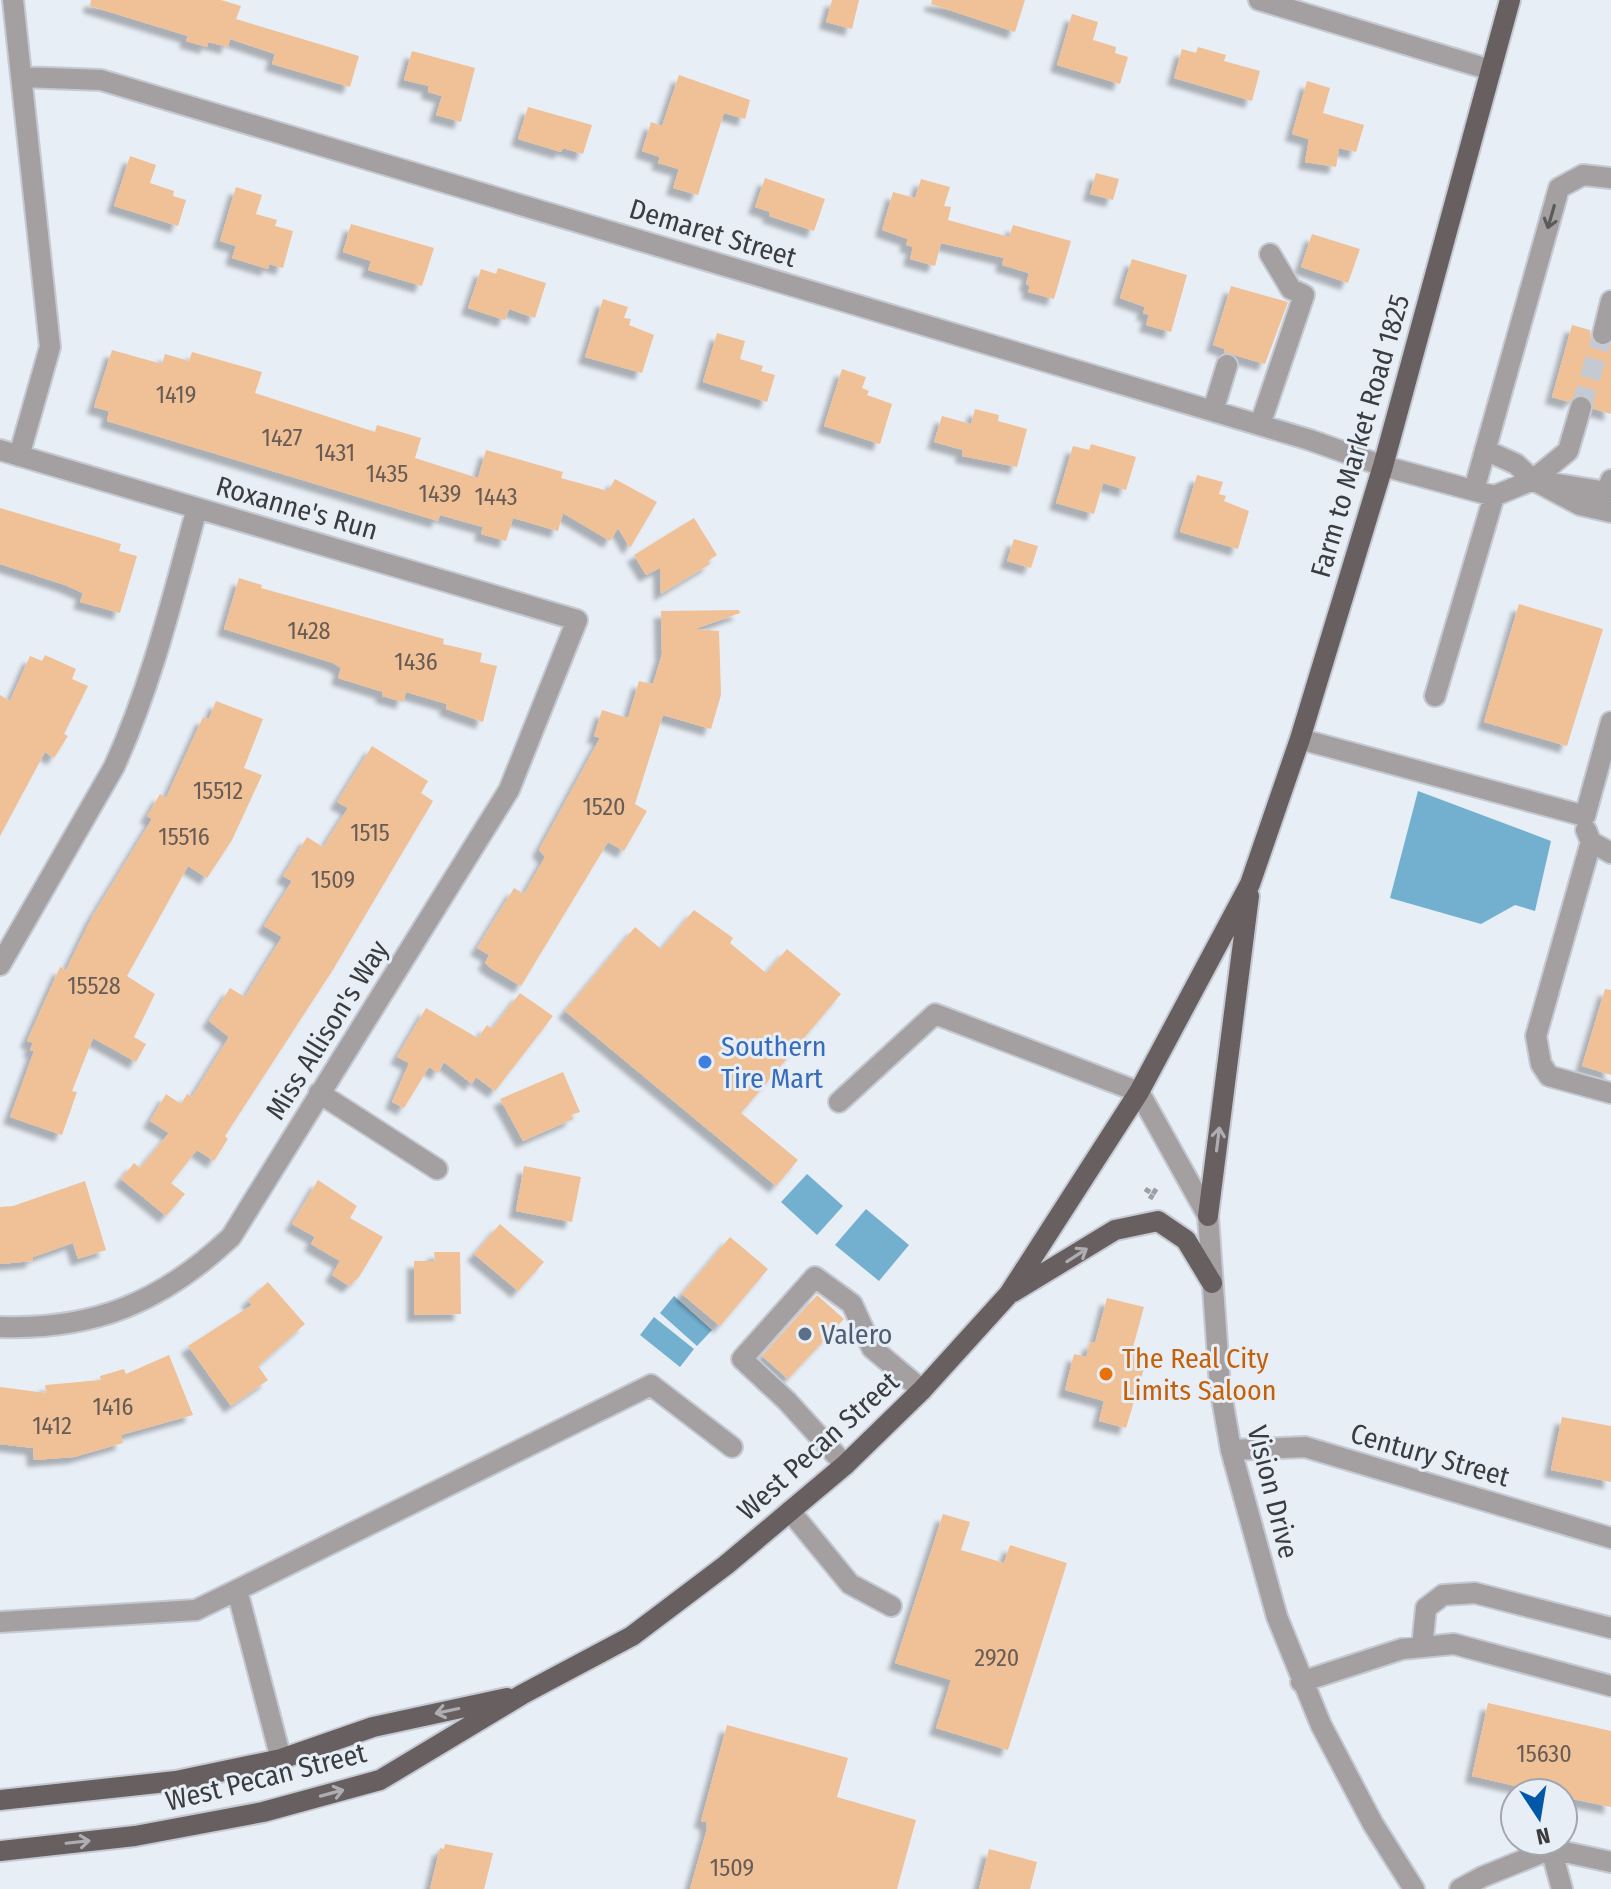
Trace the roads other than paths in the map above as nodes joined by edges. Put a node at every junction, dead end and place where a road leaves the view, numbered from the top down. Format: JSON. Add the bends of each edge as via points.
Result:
{"nodes":[{"id":1,"x":13,"y":0,"type":"edge"},
{"id":2,"x":1259,"y":0,"type":"edge"},
{"id":3,"x":1510,"y":0,"type":"edge"},
{"id":4,"x":1491,"y":70,"type":"junction"},
{"id":5,"x":23,"y":77,"type":"junction"},
{"id":6,"x":1611,"y":178,"type":"edge"},
{"id":7,"x":1270,"y":254,"type":"dead end"},
{"id":8,"x":1611,"y":301,"type":"edge"},
{"id":9,"x":1603,"y":334,"type":"dead end"},
{"id":10,"x":1227,"y":365,"type":"dead end"},
{"id":11,"x":1581,"y":407,"type":"tunnel mouth"},
{"id":12,"x":1213,"y":411,"type":"junction"},
{"id":13,"x":1260,"y":425,"type":"junction"},
{"id":14,"x":1485,"y":450,"type":"junction"},
{"id":15,"x":9,"y":453,"type":"edge"},
{"id":16,"x":1383,"y":466,"type":"junction"},
{"id":17,"x":1533,"y":480,"type":"junction"},
{"id":18,"x":1611,"y":480,"type":"edge"},
{"id":19,"x":1474,"y":490,"type":"junction"},
{"id":20,"x":1494,"y":496,"type":"junction"},
{"id":21,"x":197,"y":508,"type":"junction"},
{"id":22,"x":1611,"y":512,"type":"edge"},
{"id":23,"x":577,"y":620,"type":"joint"},
{"id":24,"x":1435,"y":696,"type":"dead end"},
{"id":25,"x":1611,"y":722,"type":"edge"},
{"id":26,"x":1300,"y":739,"type":"junction"},
{"id":27,"x":1585,"y":816,"type":"junction"},
{"id":28,"x":1591,"y":842,"type":"junction"},
{"id":29,"x":1611,"y":853,"type":"edge"},
{"id":30,"x":1250,"y":884,"type":"junction"},
{"id":31,"x":0,"y":965,"type":"edge"},
{"id":32,"x":1139,"y":1092,"type":"junction"},
{"id":33,"x":319,"y":1093,"type":"junction"},
{"id":34,"x":1611,"y":1093,"type":"edge"},
{"id":35,"x":839,"y":1102,"type":"dead end"},
{"id":36,"x":437,"y":1169,"type":"dead end"},
{"id":37,"x":1208,"y":1216,"type":"junction"},
{"id":38,"x":1212,"y":1283,"type":"junction"},
{"id":39,"x":1009,"y":1294,"type":"junction"},
{"id":40,"x":0,"y":1327,"type":"edge"},
{"id":41,"x":922,"y":1390,"type":"junction"},
{"id":42,"x":732,"y":1447,"type":"dead end"},
{"id":43,"x":1231,"y":1450,"type":"junction"},
{"id":44,"x":845,"y":1465,"type":"junction"},
{"id":45,"x":790,"y":1511,"type":"junction"},
{"id":46,"x":1611,"y":1538,"type":"edge"},
{"id":47,"x":237,"y":1590,"type":"junction"},
{"id":48,"x":891,"y":1606,"type":"dead end"},
{"id":49,"x":0,"y":1622,"type":"edge"},
{"id":50,"x":1611,"y":1628,"type":"edge"},
{"id":51,"x":1422,"y":1647,"type":"junction"},
{"id":52,"x":1301,"y":1682,"type":"junction"},
{"id":53,"x":1611,"y":1686,"type":"edge"},
{"id":54,"x":523,"y":1694,"type":"junction"},
{"id":55,"x":281,"y":1759,"type":"junction"},
{"id":56,"x":0,"y":1800,"type":"edge"},
{"id":57,"x":0,"y":1851,"type":"edge"},
{"id":58,"x":1579,"y":1855,"type":"edge"},
{"id":59,"x":1533,"y":1857,"type":"edge"},
{"id":60,"x":1553,"y":1857,"type":"edge"},
{"id":61,"x":1611,"y":1862,"type":"edge"},
{"id":62,"x":1414,"y":1889,"type":"edge"},
{"id":63,"x":1460,"y":1889,"type":"edge"},
{"id":64,"x":1562,"y":1889,"type":"edge"}],
"edges":[{"from":1,"to":5,"type":"street"},
{"from":2,"to":4,"type":"street"},
{"from":3,"to":4,"type":"main road","name":"Farm to Market Road 1825"},
{"from":4,"to":16,"type":"main road","name":"Farm to Market Road 1825"},
{"from":5,"to":12,"type":"street","name":"Demaret Street","via":[[101,80]]},
{"from":5,"to":15,"type":"street","via":[[50,347]]},
{"from":6,"to":14,"type":"street","one_way":true,"via":[[1583,175],[1559,188]]},
{"from":7,"to":13,"type":"street","via":[[1291,289],[1304,295]]},
{"from":8,"to":9,"type":"street"},
{"from":10,"to":12,"type":"street"},
{"from":11,"to":17,"type":"street","via":[[1568,451]]},
{"from":12,"to":13,"type":"street","name":"Demaret Street"},
{"from":13,"to":16,"type":"street","name":"Demaret Street"},
{"from":14,"to":17,"type":"street","via":[[1516,464]]},
{"from":14,"to":19,"type":"street"},
{"from":15,"to":21,"type":"street","name":"Roxanne's Run"},
{"from":16,"to":19,"type":"street","name":"Demaret Street"},
{"from":16,"to":26,"type":"main road","name":"Farm to Market Road 1825"},
{"from":17,"to":18,"type":"street","via":[[1607,492]]},
{"from":17,"to":20,"type":"street"},
{"from":17,"to":22,"type":"street","via":[[1580,505]]},
{"from":19,"to":20,"type":"street","name":"Demaret Street"},
{"from":20,"to":24,"type":"street"},
{"from":21,"to":23,"type":"street","name":"Roxanne's Run"},
{"from":21,"to":31,"type":"street","via":[[134,722],[114,767]]},
{"from":23,"to":33,"type":"street","name":"Miss Allison's Way","via":[[509,790]]},
{"from":25,"to":27,"type":"street"},
{"from":26,"to":27,"type":"street"},
{"from":26,"to":30,"type":"main road","name":"Farm to Market Road 1825"},
{"from":27,"to":28,"type":"street"},
{"from":28,"to":29,"type":"street"},
{"from":28,"to":34,"type":"street","via":[[1536,1036],[1549,1076]]},
{"from":30,"to":32,"type":"main road","name":"West Pecan Street"},
{"from":37,"to":30,"type":"main road","one_way":true},
{"from":32,"to":35,"type":"street","via":[[935,1014]]},
{"from":32,"to":37,"type":"street","name":"Vision Drive"},
{"from":32,"to":39,"type":"main road","name":"West Pecan Street"},
{"from":33,"to":36,"type":"street"},
{"from":33,"to":40,"type":"street","name":"Miss Allison's Way","via":[[231,1237],[195,1269],[146,1299],[92,1320],[42,1328]]},
{"from":37,"to":38,"type":"street","name":"Vision Drive"},
{"from":39,"to":38,"type":"main road","one_way":true,"via":[[1115,1230],[1158,1221],[1186,1240]]},
{"from":38,"to":43,"type":"street","name":"Vision Drive"},
{"from":39,"to":41,"type":"main road","name":"West Pecan Street"},
{"from":41,"to":44,"type":"main road","name":"West Pecan Street"},
{"from":41,"to":44,"type":"street","via":[[872,1348],[852,1304],[815,1277],[742,1359]]},
{"from":42,"to":47,"type":"street","via":[[651,1385]]},
{"from":43,"to":46,"type":"street","name":"Century Street","via":[[1305,1447]]},
{"from":43,"to":52,"type":"street","name":"Vision Drive","via":[[1272,1602]]},
{"from":44,"to":45,"type":"main road","name":"West Pecan Street"},
{"from":45,"to":48,"type":"street","via":[[850,1584]]},
{"from":45,"to":54,"type":"main road","name":"West Pecan Street","via":[[632,1636]]},
{"from":47,"to":49,"type":"street","via":[[196,1610]]},
{"from":47,"to":55,"type":"street"},
{"from":50,"to":51,"type":"street","via":[[1475,1593],[1443,1595],[1426,1608]]},
{"from":51,"to":52,"type":"street"},
{"from":51,"to":53,"type":"street","via":[[1454,1644]]},
{"from":52,"to":62,"type":"street","name":"Vision Drive","via":[[1373,1824]]},
{"from":54,"to":55,"type":"main road","name":"West Pecan Street","one_way":true,"via":[[373,1727]]},
{"from":57,"to":54,"type":"main road","name":"West Pecan Street","one_way":true,"via":[[135,1836],[263,1812],[380,1780]]},
{"from":55,"to":56,"type":"main road","name":"West Pecan Street","via":[[176,1781]]},
{"from":58,"to":61,"type":"street"},
{"from":59,"to":63,"type":"street"},
{"from":60,"to":64,"type":"street"}]}
